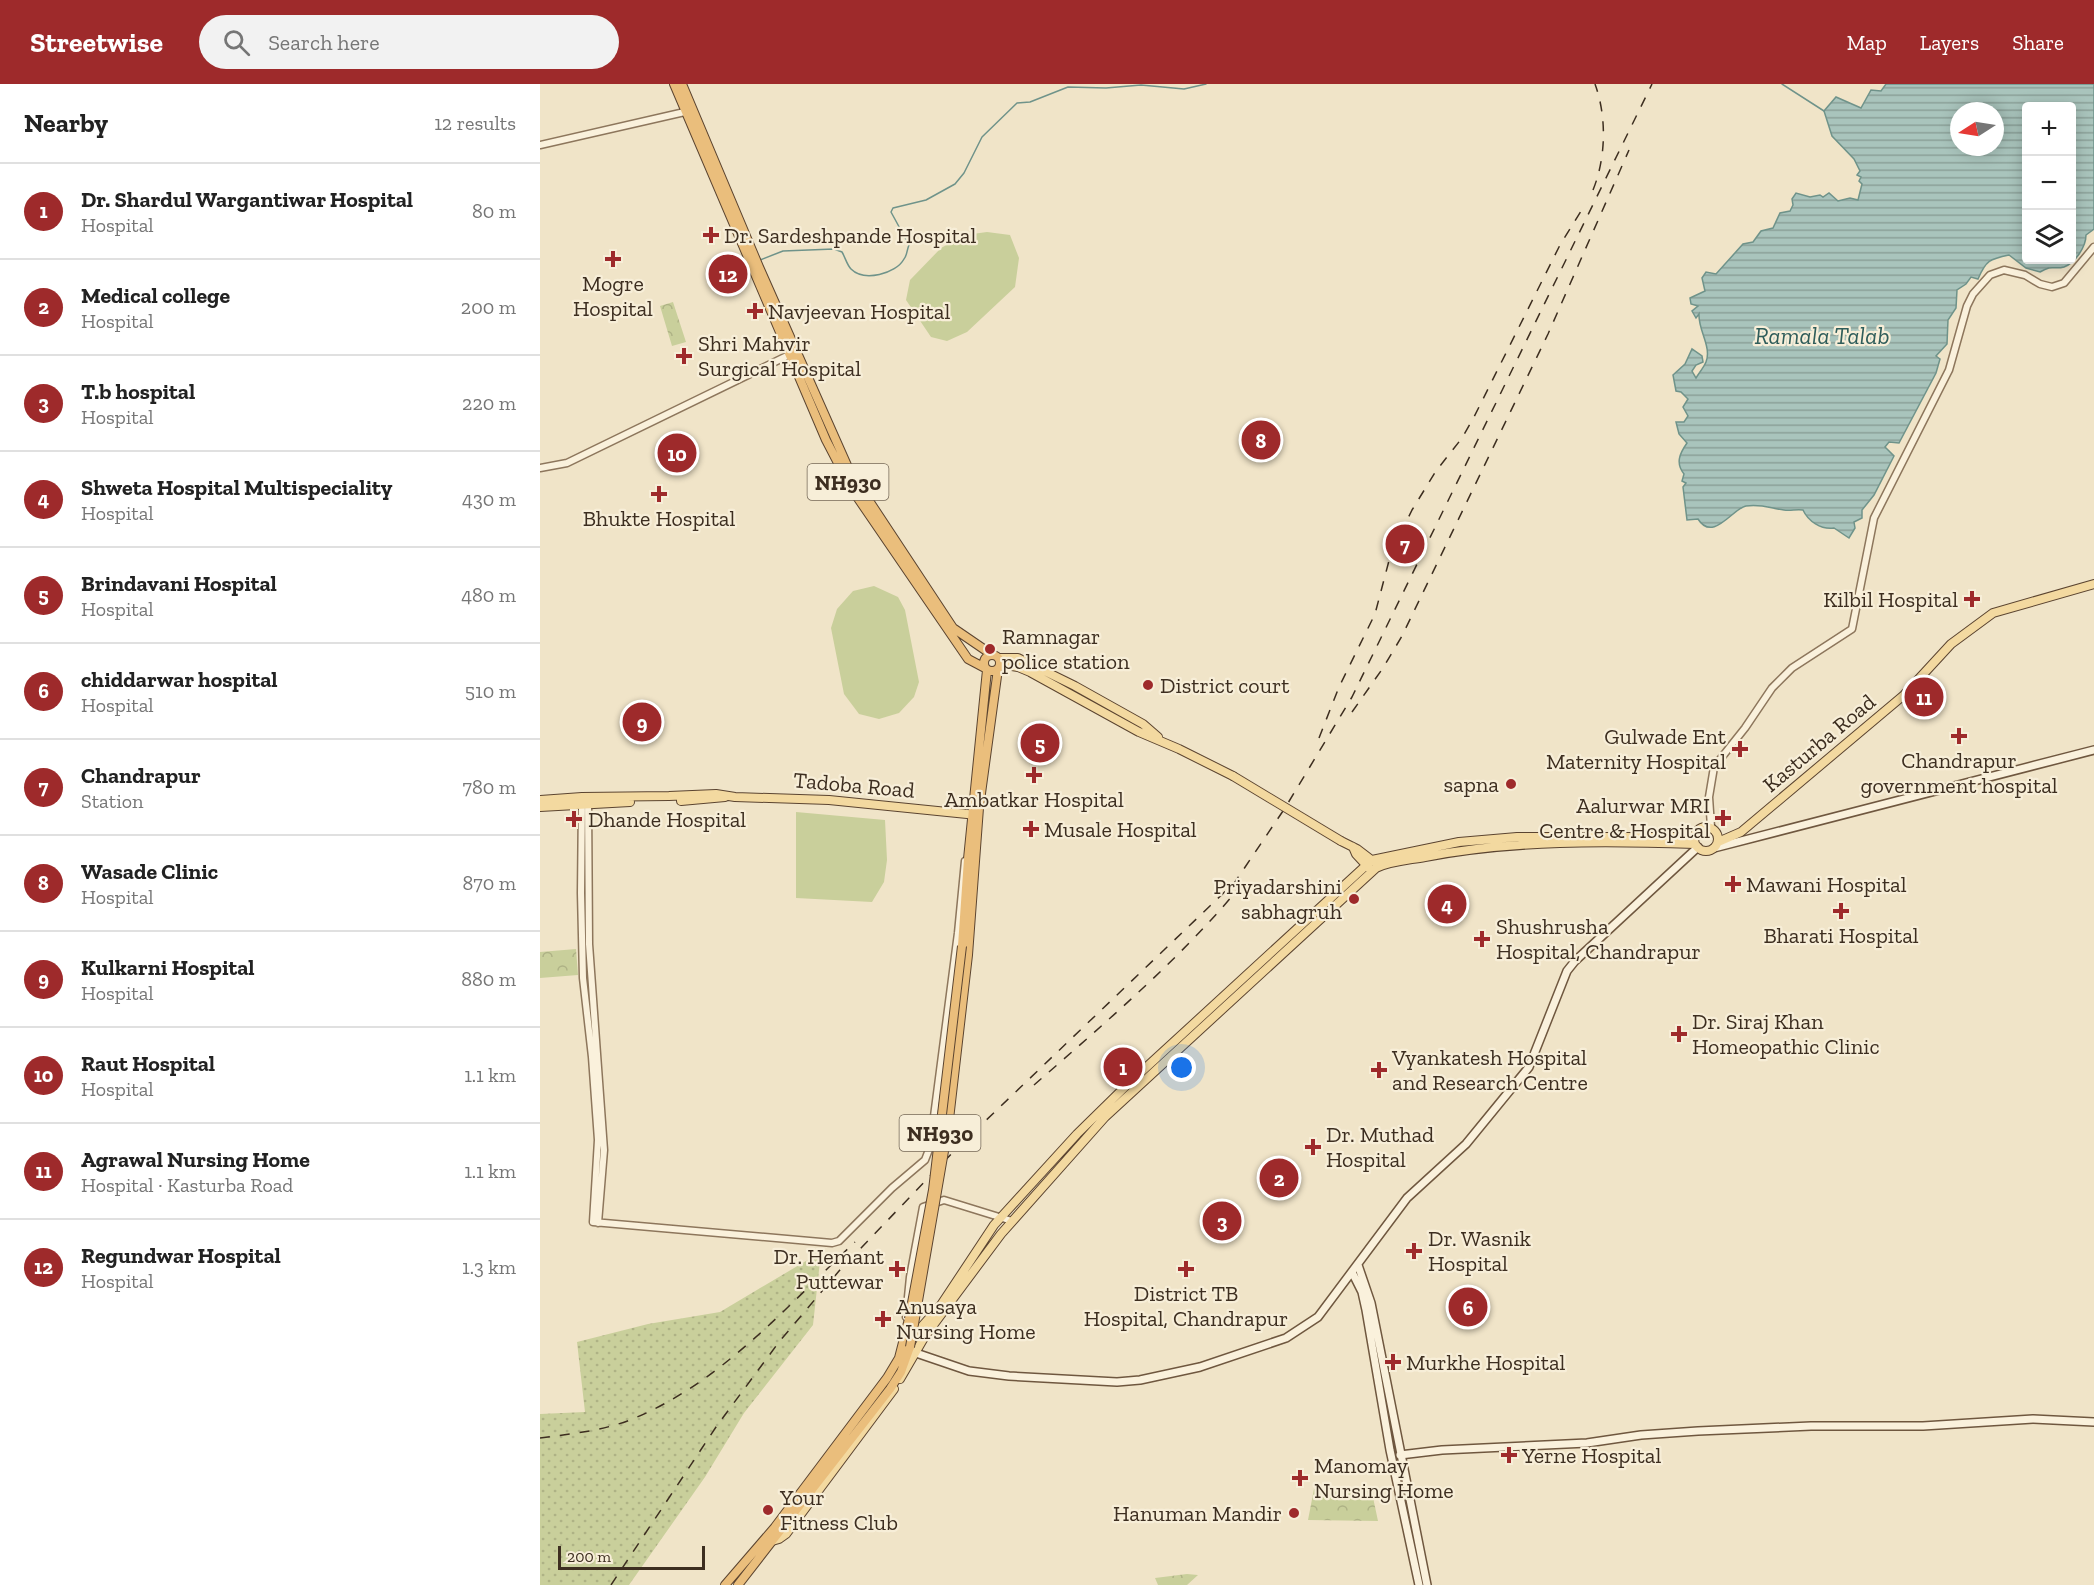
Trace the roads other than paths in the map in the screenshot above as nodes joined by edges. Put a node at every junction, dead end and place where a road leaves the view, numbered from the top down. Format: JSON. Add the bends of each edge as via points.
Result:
{"nodes":[{"id":1,"x":674,"y":84,"type":"edge"},
{"id":2,"x":682,"y":84,"type":"edge"},
{"id":3,"x":689,"y":111,"type":"junction"},
{"id":4,"x":540,"y":145,"type":"edge"},
{"id":5,"x":2094,"y":247,"type":"edge"},
{"id":6,"x":756,"y":268,"type":"junction"},
{"id":7,"x":789,"y":355,"type":"junction"},
{"id":8,"x":540,"y":468,"type":"edge"},
{"id":9,"x":2094,"y":584,"type":"edge"},
{"id":10,"x":997,"y":661,"type":"junction"},
{"id":11,"x":986,"y":669,"type":"junction"},
{"id":12,"x":2094,"y":750,"type":"edge"},
{"id":13,"x":540,"y":800,"type":"edge"},
{"id":14,"x":585,"y":800,"type":"junction"},
{"id":15,"x":540,"y":807,"type":"edge"},
{"id":16,"x":976,"y":815,"type":"junction"},
{"id":17,"x":1711,"y":827,"type":"junction"},
{"id":18,"x":970,"y":842,"type":"junction"},
{"id":19,"x":1696,"y":843,"type":"junction"},
{"id":20,"x":1716,"y":845,"type":"junction"},
{"id":21,"x":1369,"y":862,"type":"junction"},
{"id":22,"x":1376,"y":869,"type":"junction"},
{"id":23,"x":1305,"y":921,"type":"junction"},
{"id":24,"x":1312,"y":928,"type":"junction"},
{"id":25,"x":1151,"y":1069,"type":"junction"},
{"id":26,"x":1022,"y":1194,"type":"junction"},
{"id":27,"x":1030,"y":1201,"type":"junction"},
{"id":28,"x":1001,"y":1218,"type":"junction"},
{"id":29,"x":1012,"y":1221,"type":"junction"},
{"id":30,"x":1358,"y":1265,"type":"junction"},
{"id":31,"x":1352,"y":1272,"type":"junction"},
{"id":32,"x":906,"y":1329,"type":"junction"},
{"id":33,"x":901,"y":1349,"type":"junction"},
{"id":34,"x":916,"y":1353,"type":"junction"},
{"id":35,"x":2094,"y":1422,"type":"edge"},
{"id":36,"x":1400,"y":1455,"type":"junction"},
{"id":37,"x":772,"y":1540,"type":"junction"},
{"id":38,"x":725,"y":1585,"type":"edge"},
{"id":39,"x":738,"y":1585,"type":"edge"},
{"id":40,"x":1419,"y":1585,"type":"edge"},
{"id":41,"x":1426,"y":1585,"type":"edge"}],
"edges":[{"from":1,"to":3,"type":"highway","number":"NH930"},
{"from":2,"to":3,"type":"highway","number":"NH930"},
{"from":3,"to":4,"type":"street"},
{"from":3,"to":6,"type":"highway","number":"NH930"},
{"from":5,"to":17,"type":"street","via":[[2064,283],[2052,287],[2004,270],[1990,275],[1973,294],[1949,370],[1874,518],[1852,629],[1792,668],[1770,690],[1714,767],[1708,797]]},
{"from":6,"to":7,"type":"highway","number":"NH930"},
{"from":6,"to":10,"type":"highway","number":"NH930","via":[[852,477],[953,628]]},
{"from":7,"to":8,"type":"street","via":[[567,463]]},
{"from":7,"to":11,"type":"highway","number":"NH930","via":[[851,488],[968,659]]},
{"from":9,"to":20,"type":"main road","name":"Kasturba Road","via":[[1993,613],[1951,644],[1904,695],[1790,791],[1741,832]]},
{"from":10,"to":11,"type":"highway","via":[[993,671]]},
{"from":10,"to":11,"type":"highway","number":"NH930","via":[[985,658]]},
{"from":10,"to":16,"type":"highway","number":"NH930"},
{"from":10,"to":21,"type":"main road","bridge":true,"via":[[1018,658],[1076,686],[1143,724],[1166,743],[1233,776],[1353,847]]},
{"from":11,"to":16,"type":"highway","number":"NH930"},
{"from":12,"to":20,"type":"main road"},
{"from":13,"to":14,"type":"main road","name":"Tadoba Road"},
{"from":14,"to":15,"type":"main road","name":"Tadoba Road"},
{"from":14,"to":16,"type":"main road","name":"Tadoba Road","via":[[716,794],[829,800]]},
{"from":14,"to":18,"type":"street","via":[[589,944],[604,1150],[595,1223],[832,1243],[839,1241],[923,1163],[930,1147]]},
{"from":16,"to":18,"type":"highway","number":"NH930"},
{"from":16,"to":37,"type":"highway","number":"NH930","bridge":true,"via":[[968,954],[938,1195],[910,1347],[891,1389]]},
{"from":17,"to":19,"type":"main road","via":[[1700,828]]},
{"from":17,"to":20,"type":"main road","via":[[1717,833]]},
{"from":18,"to":32,"type":"highway","number":"NH930","bridge":true,"via":[[962,946],[933,1190]]},
{"from":19,"to":20,"type":"main road","via":[[1705,851]]},
{"from":19,"to":21,"type":"main road","via":[[1517,837],[1459,842]]},
{"from":19,"to":22,"type":"main road","via":[[1544,844],[1462,850]]},
{"from":19,"to":30,"type":"main road","via":[[1575,961],[1529,1066],[1466,1144],[1407,1198]]},
{"from":21,"to":22,"type":"main road"},
{"from":21,"to":23,"type":"main road"},
{"from":22,"to":24,"type":"main road"},
{"from":23,"to":24,"type":"main road"},
{"from":23,"to":25,"type":"main road"},
{"from":24,"to":25,"type":"main road"},
{"from":25,"to":26,"type":"main road","via":[[1077,1134]]},
{"from":25,"to":27,"type":"main road"},
{"from":26,"to":27,"type":"main road"},
{"from":26,"to":28,"type":"main road"},
{"from":27,"to":29,"type":"main road"},
{"from":28,"to":29,"type":"street"},
{"from":28,"to":32,"type":"street","via":[[944,1200],[923,1207]]},
{"from":28,"to":33,"type":"main road","via":[[941,1305]]},
{"from":29,"to":34,"type":"main road"},
{"from":30,"to":31,"type":"main road"},
{"from":30,"to":36,"type":"main road","via":[[1371,1303]]},
{"from":31,"to":34,"type":"main road","via":[[1318,1317],[1286,1338],[1170,1374],[1117,1382],[1009,1376],[969,1371]]},
{"from":31,"to":40,"type":"main road","via":[[1366,1310]]},
{"from":32,"to":33,"type":"highway","number":"NH930"},
{"from":33,"to":38,"type":"highway","number":"NH930","via":[[888,1378],[775,1527]]},
{"from":34,"to":37,"type":"main road","via":[[881,1408],[786,1534]]},
{"from":35,"to":36,"type":"main road","via":[[2033,1419],[1923,1426],[1698,1431],[1587,1443]]},
{"from":36,"to":41,"type":"main road"},
{"from":37,"to":39,"type":"highway","number":"NH930"}]}
